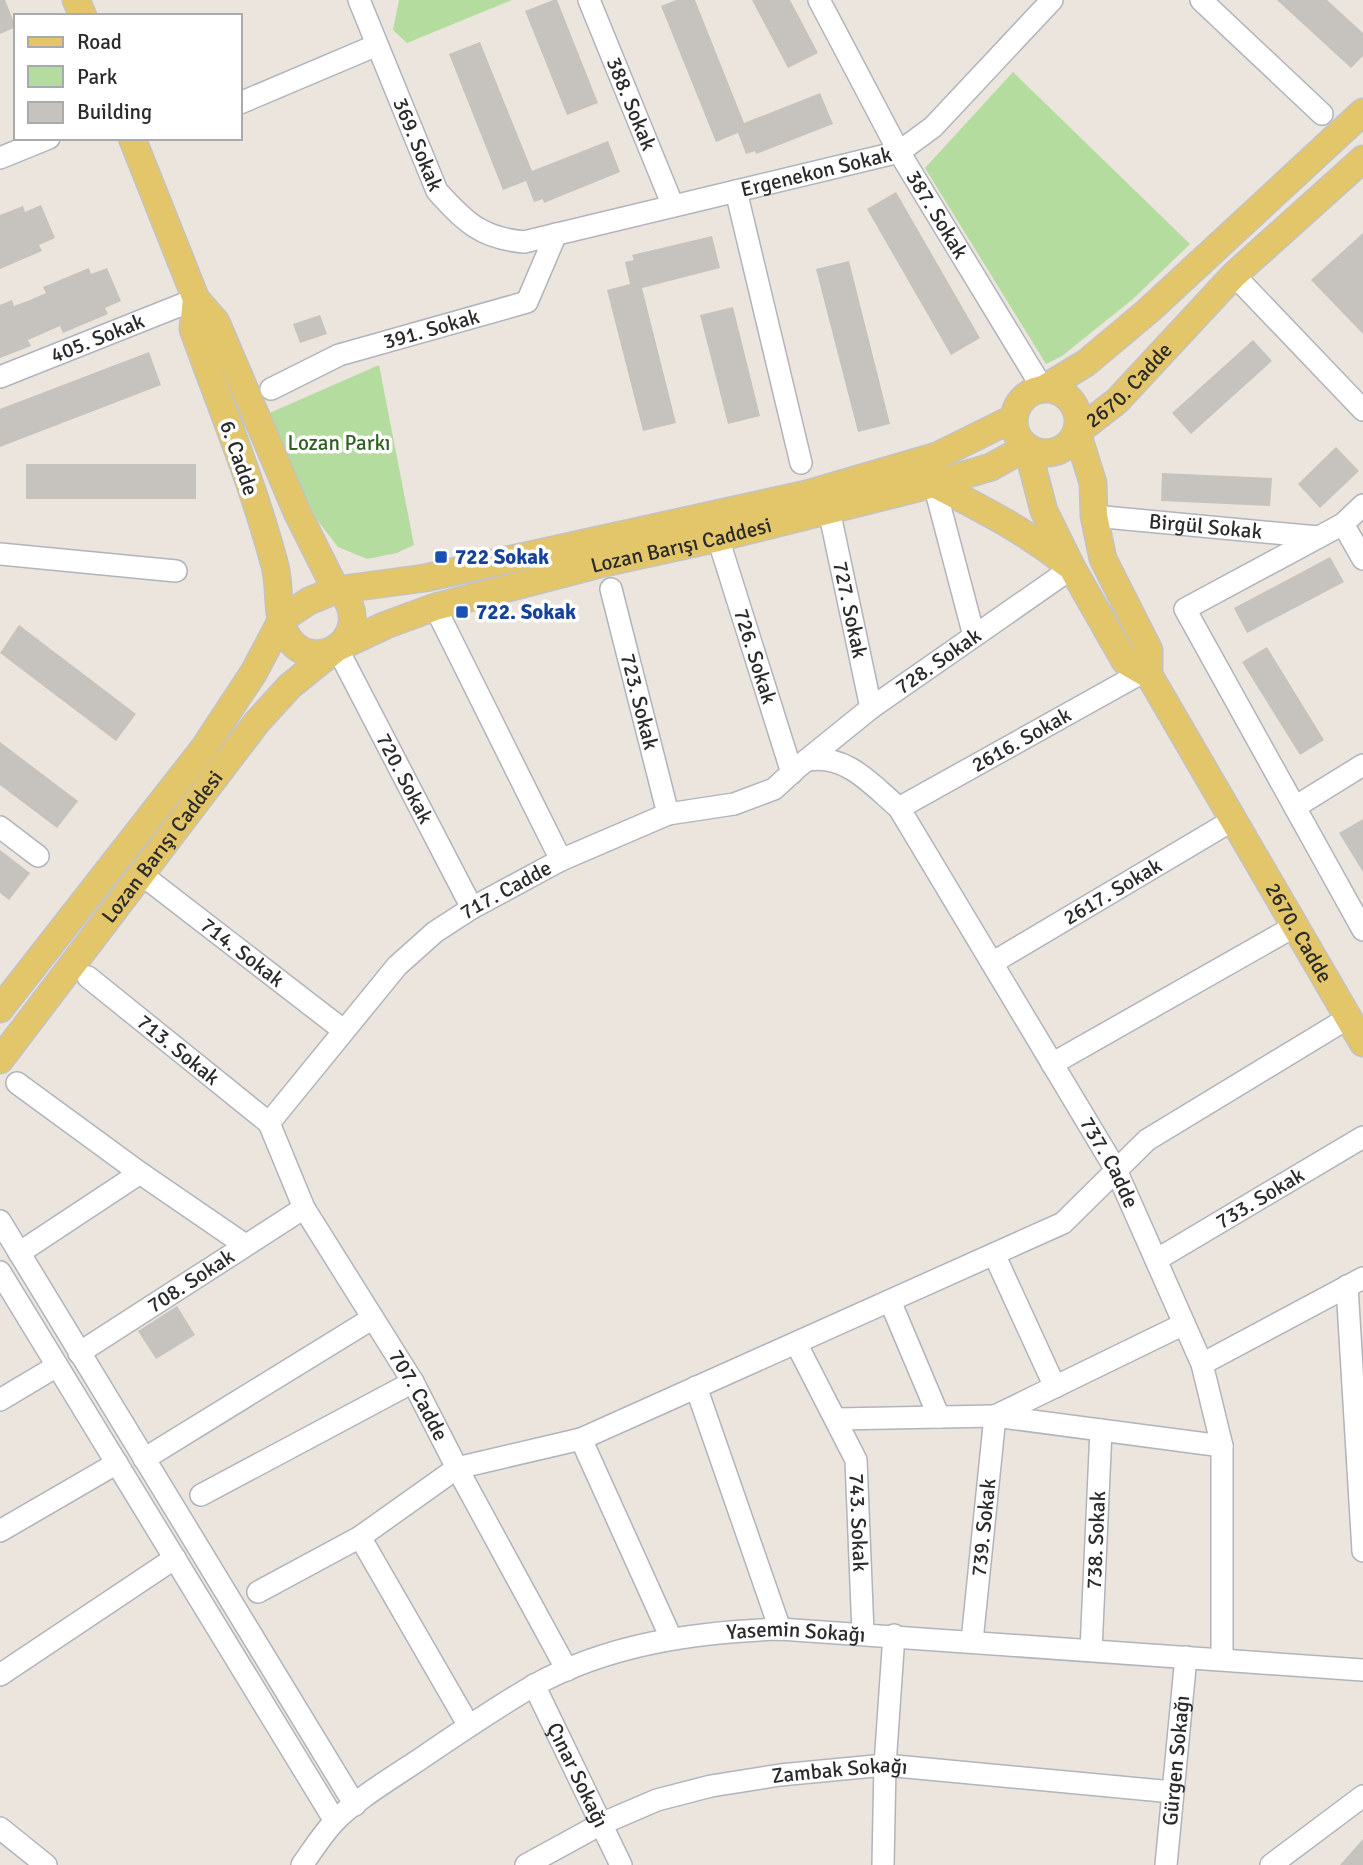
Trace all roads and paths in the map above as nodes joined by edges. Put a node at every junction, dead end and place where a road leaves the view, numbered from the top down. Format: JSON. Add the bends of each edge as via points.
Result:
{"nodes":[{"id":1,"x":359,"y":0,"type":"edge"},
{"id":2,"x":589,"y":0,"type":"edge"},
{"id":3,"x":819,"y":0,"type":"edge"},
{"id":4,"x":1052,"y":0,"type":"edge"},
{"id":5,"x":1201,"y":0,"type":"edge"},
{"id":6,"x":377,"y":45,"type":"junction"},
{"id":7,"x":242,"y":102,"type":"edge"},
{"id":8,"x":1363,"y":112,"type":"edge"},
{"id":9,"x":1322,"y":114,"type":"dead end"},
{"id":10,"x":44,"y":140,"type":"edge"},
{"id":11,"x":133,"y":140,"type":"edge"},
{"id":12,"x":900,"y":152,"type":"junction"},
{"id":13,"x":0,"y":158,"type":"edge"},
{"id":14,"x":1363,"y":159,"type":"edge"},
{"id":15,"x":736,"y":191,"type":"junction"},
{"id":16,"x":673,"y":206,"type":"junction"},
{"id":17,"x":556,"y":234,"type":"junction"},
{"id":18,"x":524,"y":242,"type":"joint"},
{"id":19,"x":1234,"y":275,"type":"junction"},
{"id":20,"x":197,"y":299,"type":"junction"},
{"id":21,"x":0,"y":377,"type":"edge"},
{"id":22,"x":271,"y":389,"type":"dead end"},
{"id":23,"x":1043,"y":389,"type":"junction"},
{"id":24,"x":1363,"y":410,"type":"edge"},
{"id":25,"x":1014,"y":418,"type":"junction"},
{"id":26,"x":1077,"y":432,"type":"junction"},
{"id":27,"x":1027,"y":447,"type":"junction"},
{"id":28,"x":802,"y":463,"type":"dead end"},
{"id":29,"x":934,"y":484,"type":"junction"},
{"id":30,"x":1363,"y":505,"type":"edge"},
{"id":31,"x":829,"y":510,"type":"junction"},
{"id":32,"x":1094,"y":516,"type":"junction"},
{"id":33,"x":1343,"y":524,"type":"junction"},
{"id":34,"x":1318,"y":537,"type":"junction"},
{"id":35,"x":718,"y":538,"type":"junction"},
{"id":36,"x":0,"y":554,"type":"edge"},
{"id":37,"x":1363,"y":559,"type":"edge"},
{"id":38,"x":1072,"y":568,"type":"junction"},
{"id":39,"x":176,"y":571,"type":"dead end"},
{"id":40,"x":611,"y":589,"type":"dead end"},
{"id":41,"x":336,"y":590,"type":"junction"},
{"id":42,"x":435,"y":607,"type":"junction"},
{"id":43,"x":282,"y":619,"type":"junction"},
{"id":44,"x":974,"y":636,"type":"junction"},
{"id":45,"x":337,"y":648,"type":"junction"},
{"id":46,"x":1146,"y":673,"type":"junction"},
{"id":47,"x":870,"y":708,"type":"junction"},
{"id":48,"x":809,"y":760,"type":"junction"},
{"id":49,"x":1363,"y":765,"type":"edge"},
{"id":50,"x":792,"y":773,"type":"junction"},
{"id":51,"x":1294,"y":807,"type":"junction"},
{"id":52,"x":899,"y":808,"type":"junction"},
{"id":53,"x":668,"y":814,"type":"junction"},
{"id":54,"x":1233,"y":820,"type":"junction"},
{"id":55,"x":0,"y":827,"type":"edge"},
{"id":56,"x":38,"y":856,"type":"dead end"},
{"id":57,"x":561,"y":860,"type":"junction"},
{"id":58,"x":141,"y":874,"type":"junction"},
{"id":59,"x":472,"y":908,"type":"junction"},
{"id":60,"x":1294,"y":926,"type":"junction"},
{"id":61,"x":1363,"y":930,"type":"edge"},
{"id":62,"x":992,"y":962,"type":"junction"},
{"id":63,"x":88,"y":977,"type":"dead end"},
{"id":64,"x":0,"y":1009,"type":"edge"},
{"id":65,"x":1348,"y":1018,"type":"junction"},
{"id":66,"x":343,"y":1030,"type":"junction"},
{"id":67,"x":1363,"y":1043,"type":"edge"},
{"id":68,"x":0,"y":1059,"type":"edge"},
{"id":69,"x":1052,"y":1064,"type":"junction"},
{"id":70,"x":17,"y":1083,"type":"dead end"},
{"id":71,"x":269,"y":1123,"type":"junction"},
{"id":72,"x":1363,"y":1137,"type":"edge"},
{"id":73,"x":1116,"y":1170,"type":"junction"},
{"id":74,"x":140,"y":1173,"type":"junction"},
{"id":75,"x":304,"y":1208,"type":"junction"},
{"id":76,"x":0,"y":1221,"type":"edge"},
{"id":77,"x":245,"y":1245,"type":"junction"},
{"id":78,"x":19,"y":1254,"type":"junction"},
{"id":79,"x":994,"y":1254,"type":"junction"},
{"id":80,"x":1156,"y":1260,"type":"junction"},
{"id":81,"x":0,"y":1272,"type":"edge"},
{"id":82,"x":1355,"y":1282,"type":"edge"},
{"id":83,"x":890,"y":1301,"type":"junction"},
{"id":84,"x":373,"y":1318,"type":"junction"},
{"id":85,"x":1184,"y":1324,"type":"junction"},
{"id":86,"x":796,"y":1343,"type":"junction"},
{"id":87,"x":79,"y":1353,"type":"junction"},
{"id":88,"x":1202,"y":1364,"type":"junction"},
{"id":89,"x":57,"y":1366,"type":"junction"},
{"id":90,"x":413,"y":1382,"type":"junction"},
{"id":91,"x":696,"y":1387,"type":"junction"},
{"id":92,"x":1055,"y":1387,"type":"junction"},
{"id":93,"x":0,"y":1400,"type":"edge"},
{"id":94,"x":995,"y":1416,"type":"junction"},
{"id":95,"x":939,"y":1418,"type":"junction"},
{"id":96,"x":836,"y":1419,"type":"junction"},
{"id":97,"x":1101,"y":1430,"type":"junction"},
{"id":98,"x":581,"y":1439,"type":"junction"},
{"id":99,"x":1222,"y":1446,"type":"junction"},
{"id":100,"x":144,"y":1459,"type":"junction"},
{"id":101,"x":117,"y":1463,"type":"junction"},
{"id":102,"x":457,"y":1468,"type":"junction"},
{"id":103,"x":201,"y":1494,"type":"dead end"},
{"id":104,"x":0,"y":1531,"type":"edge"},
{"id":105,"x":360,"y":1537,"type":"junction"},
{"id":106,"x":1363,"y":1551,"type":"edge"},
{"id":107,"x":175,"y":1558,"type":"junction"},
{"id":108,"x":258,"y":1592,"type":"dead end"},
{"id":109,"x":780,"y":1629,"type":"junction"},
{"id":110,"x":863,"y":1633,"type":"junction"},
{"id":111,"x":894,"y":1635,"type":"junction"},
{"id":112,"x":671,"y":1638,"type":"junction"},
{"id":113,"x":972,"y":1641,"type":"junction"},
{"id":114,"x":1091,"y":1650,"type":"junction"},
{"id":115,"x":1186,"y":1657,"type":"junction"},
{"id":116,"x":1222,"y":1659,"type":"junction"},
{"id":117,"x":567,"y":1670,"type":"junction"},
{"id":118,"x":1363,"y":1670,"type":"edge"},
{"id":119,"x":0,"y":1675,"type":"edge"},
{"id":120,"x":534,"y":1685,"type":"junction"},
{"id":121,"x":469,"y":1726,"type":"junction"},
{"id":122,"x":885,"y":1765,"type":"junction"},
{"id":123,"x":1173,"y":1792,"type":"junction"},
{"id":124,"x":1361,"y":1802,"type":"edge"},
{"id":125,"x":355,"y":1805,"type":"junction"},
{"id":126,"x":335,"y":1821,"type":"junction"},
{"id":127,"x":601,"y":1824,"type":"junction"},
{"id":128,"x":0,"y":1828,"type":"edge"},
{"id":129,"x":46,"y":1865,"type":"edge"},
{"id":130,"x":302,"y":1865,"type":"edge"},
{"id":131,"x":526,"y":1865,"type":"edge"},
{"id":132,"x":621,"y":1865,"type":"edge"},
{"id":133,"x":883,"y":1865,"type":"edge"},
{"id":134,"x":1166,"y":1865,"type":"edge"},
{"id":135,"x":1271,"y":1865,"type":"edge"}],
"edges":[{"from":1,"to":6,"type":"street","name":"369. Sokak"},
{"from":2,"to":16,"type":"street","name":"388. Sokak"},
{"from":3,"to":12,"type":"street","name":"387. Sokak"},
{"from":4,"to":12,"type":"street","name":"Ergenekon Sokak","via":[[933,127]]},
{"from":5,"to":9,"type":"street"},
{"from":6,"to":7,"type":"street"},
{"from":6,"to":18,"type":"street","name":"369. Sokak","via":[[437,191],[477,229],[500,240]]},
{"from":8,"to":23,"type":"main road","name":"2670. Cadde","via":[[1148,311],[1086,363]]},
{"from":10,"to":13,"type":"street"},
{"from":11,"to":20,"type":"main road","name":"6. Cadde"},
{"from":12,"to":15,"type":"street","name":"Ergenekon Sokak"},
{"from":12,"to":23,"type":"street","name":"387. Sokak"},
{"from":14,"to":19,"type":"main road","name":"2670. Cadde"},
{"from":15,"to":16,"type":"street","name":"Ergenekon Sokak"},
{"from":15,"to":28,"type":"street"},
{"from":16,"to":17,"type":"street","name":"Ergenekon Sokak"},
{"from":17,"to":18,"type":"street","name":"Ergenekon Sokak"},
{"from":17,"to":22,"type":"street","name":"391. Sokak","via":[[527,302],[339,355]]},
{"from":19,"to":24,"type":"street"},
{"from":19,"to":26,"type":"main road","name":"2670. Cadde","via":[[1117,401]]},
{"from":20,"to":21,"type":"street","name":"405. Sokak"},
{"from":20,"to":41,"type":"main road","name":"6. Cadde","via":[[216,322],[297,512]]},
{"from":20,"to":43,"type":"main road","name":"6. Cadde","via":[[193,329],[265,535]]},
{"from":23,"to":25,"type":"main road","via":[[1021,401]]},
{"from":23,"to":26,"type":"main road","via":[[1056,390],[1072,402]]},
{"from":25,"to":27,"type":"main road","via":[[1019,439]]},
{"from":25,"to":41,"type":"main road","name":"Lozan Barışı Caddesi","via":[[937,456],[807,494],[425,578]]},
{"from":26,"to":27,"type":"main road","via":[[1056,453]]},
{"from":26,"to":32,"type":"main road","name":"2670. Cadde","via":[[1093,483]]},
{"from":27,"to":29,"type":"main road","name":"Lozan Barışı Caddesi","via":[[991,467]]},
{"from":27,"to":38,"type":"main road","name":"2670. Cadde","via":[[1044,511]]},
{"from":29,"to":31,"type":"main road","name":"Lozan Barışı Caddesi"},
{"from":29,"to":38,"type":"main road","via":[[999,517]]},
{"from":29,"to":44,"type":"street"},
{"from":30,"to":33,"type":"street","name":"Birgül Sokak"},
{"from":31,"to":35,"type":"main road","name":"Lozan Barışı Caddesi"},
{"from":31,"to":47,"type":"street","name":"727. Sokak"},
{"from":32,"to":34,"type":"street","name":"Birgül Sokak"},
{"from":32,"to":46,"type":"main road","name":"2670. Cadde","via":[[1103,559],[1149,650]]},
{"from":33,"to":34,"type":"street","name":"Birgül Sokak"},
{"from":33,"to":37,"type":"street"},
{"from":34,"to":51,"type":"street","name":"Birgül Sokak","via":[[1185,609]]},
{"from":35,"to":42,"type":"main road","name":"Lozan Barışı Caddesi"},
{"from":35,"to":50,"type":"street","name":"726. Sokak"},
{"from":36,"to":39,"type":"street"},
{"from":38,"to":44,"type":"street","name":"728. Sokak"},
{"from":38,"to":46,"type":"main road","name":"2670. Cadde","via":[[1125,662]]},
{"from":40,"to":53,"type":"street","name":"723. Sokak"},
{"from":41,"to":43,"type":"main road","name":"Lozan Barışı Caddesi"},
{"from":41,"to":45,"type":"main road","name":"Lozan Barışı Caddesi","via":[[348,600],[353,621],[351,632]]},
{"from":42,"to":45,"type":"main road","name":"Lozan Barışı Caddesi"},
{"from":42,"to":57,"type":"street"},
{"from":43,"to":45,"type":"main road","name":"Lozan Barışı Caddesi","via":[[289,639],[306,651]]},
{"from":43,"to":64,"type":"main road","name":"Lozan Barışı Caddesi","via":[[254,673],[204,748]]},
{"from":44,"to":47,"type":"street","name":"728. Sokak"},
{"from":45,"to":58,"type":"main road","name":"Lozan Barışı Caddesi","via":[[290,686],[257,722]]},
{"from":45,"to":59,"type":"street","name":"720. Sokak"},
{"from":46,"to":52,"type":"street","name":"2616. Sokak"},
{"from":46,"to":54,"type":"main road","name":"2670. Cadde"},
{"from":47,"to":48,"type":"street","name":"728. Sokak"},
{"from":48,"to":50,"type":"street","name":"717. Cadde"},
{"from":48,"to":52,"type":"street","name":"737. Cadde","via":[[839,761]]},
{"from":49,"to":51,"type":"street"},
{"from":50,"to":53,"type":"street","name":"717. Cadde","via":[[759,797]]},
{"from":51,"to":61,"type":"street"},
{"from":52,"to":62,"type":"street","name":"737. Cadde"},
{"from":53,"to":57,"type":"street","name":"717. Cadde"},
{"from":54,"to":60,"type":"main road","name":"2670. Cadde"},
{"from":54,"to":62,"type":"street","name":"2617. Sokak"},
{"from":55,"to":56,"type":"street"},
{"from":57,"to":59,"type":"street","name":"717. Cadde"},
{"from":58,"to":66,"type":"street","name":"714. Sokak"},
{"from":58,"to":68,"type":"main road","name":"Lozan Barışı Caddesi"},
{"from":59,"to":66,"type":"street","name":"717. Cadde","via":[[414,948]]},
{"from":60,"to":65,"type":"main road","name":"2670. Cadde"},
{"from":60,"to":69,"type":"street"},
{"from":62,"to":69,"type":"street","name":"737. Cadde"},
{"from":63,"to":71,"type":"street","name":"713. Sokak"},
{"from":65,"to":67,"type":"main road","name":"2670. Cadde"},
{"from":65,"to":73,"type":"street","via":[[1147,1140]]},
{"from":66,"to":71,"type":"street","name":"717. Cadde"},
{"from":69,"to":73,"type":"street","name":"737. Cadde"},
{"from":70,"to":74,"type":"street"},
{"from":71,"to":75,"type":"street","name":"707. Cadde"},
{"from":72,"to":80,"type":"street","name":"733. Sokak"},
{"from":73,"to":79,"type":"street","via":[[1063,1223]]},
{"from":73,"to":80,"type":"street","name":"737. Cadde"},
{"from":74,"to":77,"type":"street"},
{"from":74,"to":78,"type":"street"},
{"from":75,"to":77,"type":"street","name":"708. Sokak"},
{"from":75,"to":84,"type":"street","name":"707. Cadde"},
{"from":76,"to":78,"type":"street"},
{"from":77,"to":87,"type":"street","name":"708. Sokak"},
{"from":78,"to":87,"type":"street"},
{"from":79,"to":83,"type":"street"},
{"from":79,"to":92,"type":"street"},
{"from":80,"to":85,"type":"street","name":"737. Cadde"},
{"from":81,"to":89,"type":"street"},
{"from":82,"to":88,"type":"street"},
{"from":82,"to":106,"type":"street"},
{"from":83,"to":86,"type":"street"},
{"from":83,"to":95,"type":"street"},
{"from":84,"to":90,"type":"street","name":"707. Cadde"},
{"from":84,"to":100,"type":"street"},
{"from":85,"to":88,"type":"street","name":"737. Cadde"},
{"from":85,"to":92,"type":"street"},
{"from":86,"to":91,"type":"street"},
{"from":86,"to":96,"type":"street","name":"743. Sokak"},
{"from":87,"to":100,"type":"street"},
{"from":88,"to":99,"type":"street","name":"737. Cadde"},
{"from":89,"to":93,"type":"street"},
{"from":89,"to":101,"type":"street"},
{"from":90,"to":102,"type":"street","name":"707. Cadde"},
{"from":90,"to":103,"type":"street"},
{"from":91,"to":98,"type":"street"},
{"from":91,"to":109,"type":"street"},
{"from":92,"to":94,"type":"street"},
{"from":94,"to":95,"type":"street"},
{"from":94,"to":97,"type":"street"},
{"from":94,"to":113,"type":"street","name":"739. Sokak"},
{"from":95,"to":96,"type":"street"},
{"from":96,"to":110,"type":"street","name":"743. Sokak","via":[[858,1471]]},
{"from":97,"to":99,"type":"street"},
{"from":97,"to":114,"type":"street","name":"738. Sokak"},
{"from":98,"to":102,"type":"street"},
{"from":98,"to":112,"type":"street"},
{"from":99,"to":116,"type":"street","name":"737. Cadde"},
{"from":100,"to":125,"type":"street"},
{"from":101,"to":104,"type":"street"},
{"from":101,"to":107,"type":"street"},
{"from":102,"to":105,"type":"street"},
{"from":102,"to":117,"type":"street","name":"707. Cadde"},
{"from":105,"to":108,"type":"street"},
{"from":105,"to":121,"type":"street"},
{"from":107,"to":119,"type":"street"},
{"from":107,"to":126,"type":"street"},
{"from":109,"to":110,"type":"street","name":"Yasemin Sokağı"},
{"from":109,"to":112,"type":"street","name":"Yasemin Sokağı"},
{"from":110,"to":111,"type":"street","name":"Yasemin Sokağı"},
{"from":111,"to":113,"type":"street","name":"Yasemin Sokağı"},
{"from":111,"to":122,"type":"street"},
{"from":112,"to":117,"type":"street","name":"Yasemin Sokağı"},
{"from":113,"to":114,"type":"street","name":"Yasemin Sokağı"},
{"from":114,"to":115,"type":"street","name":"Yasemin Sokağı"},
{"from":115,"to":116,"type":"street","name":"Yasemin Sokağı"},
{"from":115,"to":123,"type":"street","name":"Gürgen Sokağı"},
{"from":116,"to":118,"type":"street","name":"Yasemin Sokağı"},
{"from":117,"to":120,"type":"street","name":"Yasemin Sokağı"},
{"from":120,"to":121,"type":"street","name":"Yasemin Sokağı"},
{"from":120,"to":127,"type":"street","name":"Çınar Sokağı"},
{"from":121,"to":125,"type":"street","name":"Yasemin Sokağı"},
{"from":122,"to":123,"type":"street","name":"Zambak Sokağı"},
{"from":122,"to":127,"type":"street","name":"Zambak Sokağı","via":[[712,1786],[657,1800]]},
{"from":122,"to":133,"type":"street"},
{"from":123,"to":134,"type":"street","name":"Gürgen Sokağı"},
{"from":124,"to":135,"type":"street"},
{"from":125,"to":126,"type":"street","name":"Yasemin Sokağı"},
{"from":126,"to":130,"type":"street","name":"Yasemin Sokağı"},
{"from":127,"to":131,"type":"street","name":"Zambak Sokağı"},
{"from":127,"to":132,"type":"street","name":"Çınar Sokağı"},
{"from":128,"to":129,"type":"street"}]}
